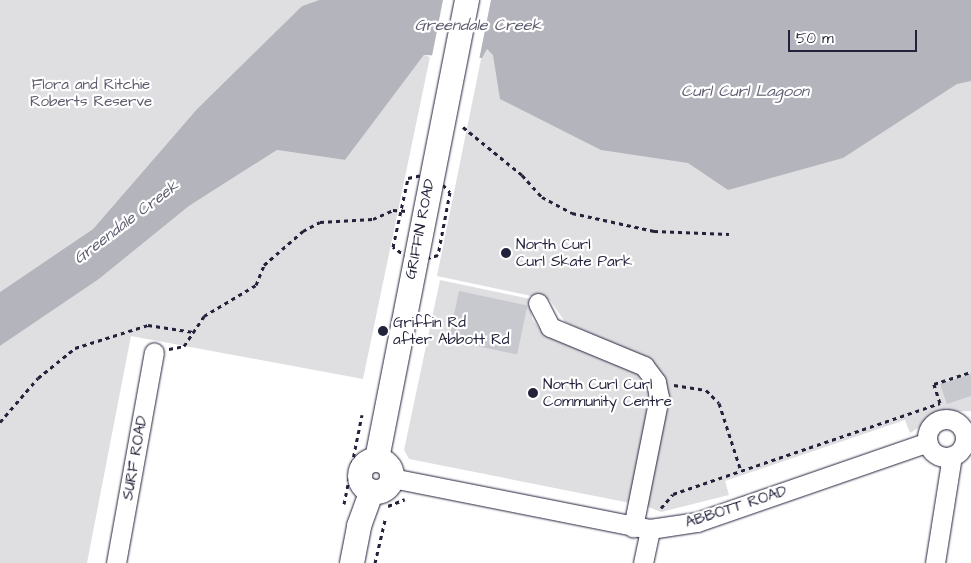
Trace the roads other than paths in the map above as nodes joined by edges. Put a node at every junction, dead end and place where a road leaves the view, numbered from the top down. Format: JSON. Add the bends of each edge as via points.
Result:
{"nodes":[{"id":1,"x":467,"y":0,"type":"edge"},
{"id":2,"x":538,"y":303,"type":"dead end"},
{"id":3,"x":154,"y":352,"type":"road end"},
{"id":4,"x":967,"y":430,"type":"edge"},
{"id":5,"x":928,"y":442,"type":"junction"},
{"id":6,"x":952,"y":456,"type":"junction"},
{"id":7,"x":377,"y":459,"type":"junction"},
{"id":8,"x":400,"y":487,"type":"junction"},
{"id":9,"x":372,"y":491,"type":"junction"},
{"id":10,"x":641,"y":528,"type":"junction"},
{"id":11,"x":116,"y":563,"type":"edge"},
{"id":12,"x":352,"y":563,"type":"edge"},
{"id":13,"x":643,"y":563,"type":"edge"},
{"id":14,"x":935,"y":563,"type":"edge"}],
"edges":[{"from":1,"to":7,"type":"main road","name":"GRIFFIN ROAD"},
{"from":2,"to":10,"type":"street","via":[[550,327],[644,366],[656,382],[659,398],[636,508]]},
{"from":3,"to":11,"type":"street","name":"SURF ROAD"},
{"from":4,"to":5,"type":"street","via":[[956,422],[938,421],[929,430]]},
{"from":4,"to":6,"type":"street","via":[[962,449]]},
{"from":5,"to":6,"type":"street","via":[[934,453]]},
{"from":5,"to":10,"type":"street","name":"ABBOTT ROAD","via":[[696,522]]},
{"from":6,"to":14,"type":"street"},
{"from":7,"to":8,"type":"main road","via":[[390,467]]},
{"from":7,"to":9,"type":"main road","via":[[366,462],[360,471],[363,486]]},
{"from":8,"to":9,"type":"main road"},
{"from":8,"to":10,"type":"street","name":"ABBOTT ROAD"},
{"from":9,"to":12,"type":"main road","via":[[359,526]]},
{"from":10,"to":13,"type":"street"}]}
